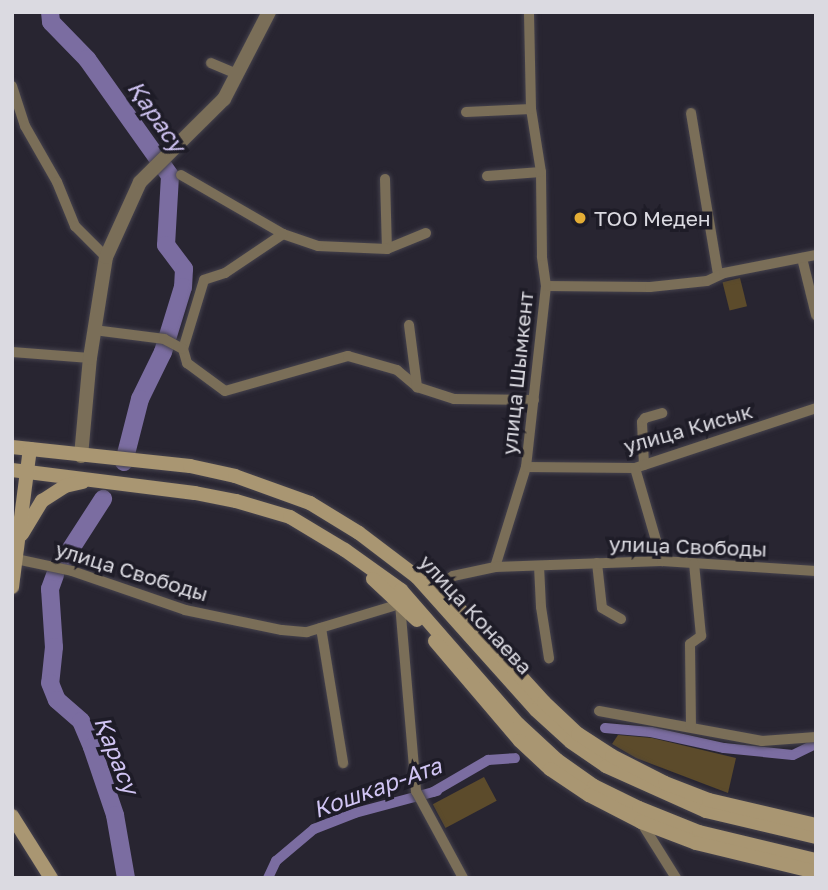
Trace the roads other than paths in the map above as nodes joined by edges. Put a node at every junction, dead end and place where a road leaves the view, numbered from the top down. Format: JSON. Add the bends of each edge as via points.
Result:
{"nodes":[{"id":1,"x":269,"y":12,"type":"edge"},
{"id":2,"x":528,"y":12,"type":"edge"},
{"id":3,"x":211,"y":63,"type":"dead end"},
{"id":4,"x":237,"y":74,"type":"junction"},
{"id":5,"x":12,"y":86,"type":"edge"},
{"id":6,"x":531,"y":109,"type":"junction"},
{"id":7,"x":466,"y":112,"type":"dead end"},
{"id":8,"x":691,"y":113,"type":"dead end"},
{"id":9,"x":541,"y":172,"type":"junction"},
{"id":10,"x":181,"y":175,"type":"dead end"},
{"id":11,"x":487,"y":176,"type":"dead end"},
{"id":12,"x":385,"y":179,"type":"dead end"},
{"id":13,"x":426,"y":233,"type":"dead end"},
{"id":14,"x":283,"y":234,"type":"junction"},
{"id":15,"x":387,"y":249,"type":"junction"},
{"id":16,"x":816,"y":255,"type":"edge"},
{"id":17,"x":106,"y":257,"type":"junction"},
{"id":18,"x":802,"y":258,"type":"junction"},
{"id":19,"x":718,"y":275,"type":"junction"},
{"id":20,"x":546,"y":286,"type":"junction"},
{"id":21,"x":816,"y":316,"type":"edge"},
{"id":22,"x":409,"y":325,"type":"dead end"},
{"id":23,"x":94,"y":330,"type":"junction"},
{"id":24,"x":183,"y":349,"type":"junction"},
{"id":25,"x":12,"y":352,"type":"edge"},
{"id":26,"x":90,"y":358,"type":"junction"},
{"id":27,"x":417,"y":387,"type":"junction"},
{"id":28,"x":534,"y":400,"type":"junction"},
{"id":29,"x":816,"y":408,"type":"edge"},
{"id":30,"x":662,"y":413,"type":"dead end"},
{"id":31,"x":12,"y":447,"type":"edge"},
{"id":32,"x":30,"y":449,"type":"junction"},
{"id":33,"x":81,"y":456,"type":"junction"},
{"id":34,"x":640,"y":466,"type":"junction"},
{"id":35,"x":526,"y":467,"type":"junction"},
{"id":36,"x":12,"y":470,"type":"edge"},
{"id":37,"x":27,"y":472,"type":"junction"},
{"id":38,"x":97,"y":480,"type":"junction"},
{"id":39,"x":12,"y":503,"type":"edge"},
{"id":40,"x":333,"y":517,"type":"junction"},
{"id":41,"x":296,"y":520,"type":"junction"},
{"id":42,"x":18,"y":541,"type":"junction"},
{"id":43,"x":371,"y":542,"type":"junction"},
{"id":44,"x":356,"y":557,"type":"junction"},
{"id":45,"x":16,"y":559,"type":"junction"},
{"id":46,"x":662,"y":561,"type":"junction"},
{"id":47,"x":597,"y":563,"type":"junction"},
{"id":48,"x":694,"y":563,"type":"junction"},
{"id":49,"x":539,"y":566,"type":"junction"},
{"id":50,"x":495,"y":567,"type":"junction"},
{"id":51,"x":816,"y":571,"type":"edge"},
{"id":52,"x":12,"y":586,"type":"edge"},
{"id":53,"x":437,"y":586,"type":"junction"},
{"id":54,"x":400,"y":604,"type":"junction"},
{"id":55,"x":621,"y":619,"type":"dead end"},
{"id":56,"x":321,"y":628,"type":"junction"},
{"id":57,"x":549,"y":658,"type":"dead end"},
{"id":58,"x":599,"y":711,"type":"dead end"},
{"id":59,"x":518,"y":723,"type":"junction"},
{"id":60,"x":691,"y":727,"type":"junction"},
{"id":61,"x":816,"y":737,"type":"edge"},
{"id":62,"x":520,"y":741,"type":"junction"},
{"id":63,"x":343,"y":763,"type":"dead end"},
{"id":64,"x":650,"y":788,"type":"junction"},
{"id":65,"x":640,"y":815,"type":"junction"},
{"id":66,"x":12,"y":816,"type":"edge"},
{"id":67,"x":816,"y":825,"type":"edge"},
{"id":68,"x":816,"y":837,"type":"edge"},
{"id":69,"x":720,"y":838,"type":"junction"},
{"id":70,"x":740,"y":854,"type":"junction"},
{"id":71,"x":816,"y":860,"type":"edge"},
{"id":72,"x":816,"y":872,"type":"edge"},
{"id":73,"x":51,"y":878,"type":"edge"},
{"id":74,"x":463,"y":878,"type":"edge"},
{"id":75,"x":676,"y":878,"type":"edge"}],
"edges":[{"from":1,"to":4,"type":"street"},
{"from":2,"to":6,"type":"street","name":"улица Шымкент"},
{"from":3,"to":4,"type":"street"},
{"from":4,"to":17,"type":"street","via":[[224,99],[140,182]]},
{"from":5,"to":17,"type":"street","via":[[25,126],[57,182],[75,226]]},
{"from":6,"to":7,"type":"street"},
{"from":6,"to":9,"type":"street","name":"улица Шымкент"},
{"from":8,"to":19,"type":"street"},
{"from":9,"to":11,"type":"street"},
{"from":9,"to":20,"type":"street","name":"улица Шымкент"},
{"from":10,"to":14,"type":"street"},
{"from":12,"to":15,"type":"street"},
{"from":13,"to":15,"type":"street"},
{"from":14,"to":15,"type":"street","via":[[318,246]]},
{"from":14,"to":24,"type":"street","via":[[225,273],[204,280]]},
{"from":16,"to":18,"type":"street"},
{"from":17,"to":23,"type":"street"},
{"from":18,"to":19,"type":"street"},
{"from":18,"to":21,"type":"street"},
{"from":19,"to":20,"type":"street","via":[[707,281],[650,287]]},
{"from":20,"to":28,"type":"street","name":"улица Шымкент"},
{"from":22,"to":27,"type":"street"},
{"from":23,"to":24,"type":"street","via":[[167,340]]},
{"from":23,"to":26,"type":"street"},
{"from":24,"to":27,"type":"street","via":[[187,363],[225,391],[348,356],[397,370]]},
{"from":25,"to":26,"type":"street"},
{"from":26,"to":33,"type":"street"},
{"from":27,"to":28,"type":"street","via":[[454,398]]},
{"from":28,"to":35,"type":"street","name":"улица Шымкент"},
{"from":29,"to":34,"type":"street","name":"улица Кисык"},
{"from":30,"to":34,"type":"street","via":[[642,422]]},
{"from":31,"to":32,"type":"main road","name":"улица Конаева"},
{"from":32,"to":33,"type":"main road","name":"улица Конаева"},
{"from":32,"to":37,"type":"main road"},
{"from":33,"to":40,"type":"main road","name":"улица Конаева","via":[[190,466],[235,476],[282,491]]},
{"from":34,"to":35,"type":"street","name":"улица Кисык"},
{"from":34,"to":46,"type":"street"},
{"from":35,"to":50,"type":"street","name":"улица Шымкент"},
{"from":36,"to":37,"type":"main road","name":"улица Конаева"},
{"from":37,"to":38,"type":"main road","name":"улица Конаева"},
{"from":37,"to":42,"type":"main road"},
{"from":38,"to":41,"type":"main road","name":"улица Конаева","via":[[236,501]]},
{"from":38,"to":42,"type":"main road","via":[[52,492]]},
{"from":39,"to":42,"type":"main road"},
{"from":40,"to":43,"type":"main road","name":"улица Конаева"},
{"from":40,"to":53,"type":"main road","via":[[355,523],[391,546]]},
{"from":41,"to":44,"type":"main road","name":"улица Конаева"},
{"from":41,"to":54,"type":"main road","via":[[306,534],[369,576]]},
{"from":42,"to":45,"type":"main road"},
{"from":43,"to":44,"type":"main road"},
{"from":43,"to":64,"type":"main road","name":"улица Конаева","via":[[417,577],[536,710],[571,742]]},
{"from":44,"to":59,"type":"main road","name":"улица Конаева","via":[[401,590]]},
{"from":45,"to":52,"type":"main road"},
{"from":45,"to":56,"type":"street","name":"улица Свободы","via":[[72,571],[185,610],[282,630]]},
{"from":46,"to":47,"type":"street","name":"улица Свободы"},
{"from":46,"to":48,"type":"street","name":"улица Свободы"},
{"from":47,"to":49,"type":"street","name":"улица Свободы"},
{"from":47,"to":55,"type":"street","via":[[602,608]]},
{"from":48,"to":51,"type":"street","name":"улица Свободы"},
{"from":48,"to":60,"type":"street","via":[[701,636],[691,644]]},
{"from":49,"to":50,"type":"street","name":"улица Свободы"},
{"from":49,"to":57,"type":"street"},
{"from":50,"to":53,"type":"street","name":"улица Свободы","via":[[453,576]]},
{"from":53,"to":67,"type":"main road","via":[[544,702],[578,734],[611,756],[709,800]]},
{"from":54,"to":56,"type":"street","name":"улица Свободы"},
{"from":54,"to":62,"type":"main road"},
{"from":54,"to":74,"type":"street","via":[[419,796]]},
{"from":56,"to":63,"type":"street"},
{"from":58,"to":60,"type":"street"},
{"from":59,"to":62,"type":"main road"},
{"from":59,"to":65,"type":"main road","name":"улица Конаева","via":[[557,760]]},
{"from":60,"to":61,"type":"street","via":[[762,741]]},
{"from":62,"to":65,"type":"main road","via":[[550,769],[589,795]]},
{"from":64,"to":65,"type":"main road"},
{"from":64,"to":68,"type":"main road","name":"улица Конаева","via":[[706,810]]},
{"from":65,"to":69,"type":"main road"},
{"from":65,"to":70,"type":"main road","via":[[696,843]]},
{"from":65,"to":75,"type":"street"},
{"from":66,"to":73,"type":"main road"},
{"from":69,"to":70,"type":"main road"},
{"from":69,"to":71,"type":"main road"},
{"from":70,"to":72,"type":"main road"}]}
